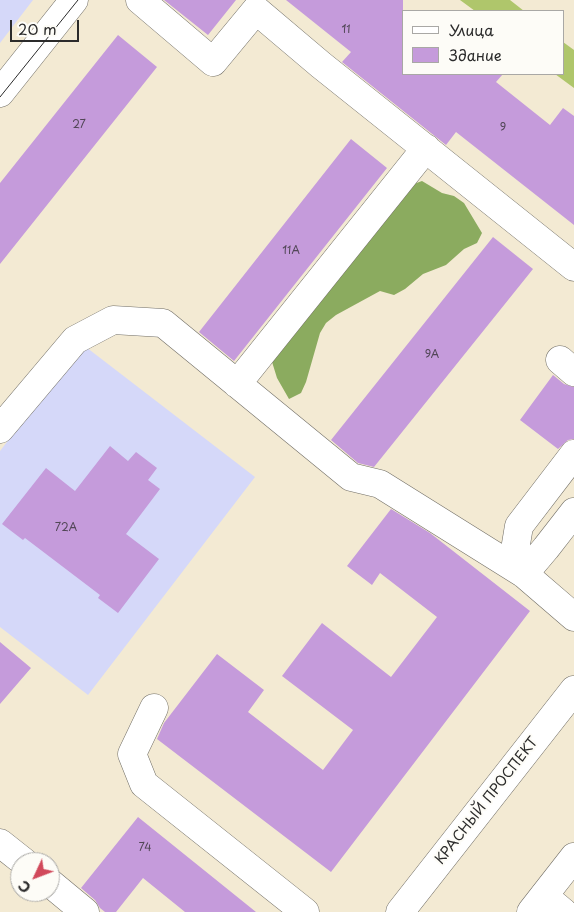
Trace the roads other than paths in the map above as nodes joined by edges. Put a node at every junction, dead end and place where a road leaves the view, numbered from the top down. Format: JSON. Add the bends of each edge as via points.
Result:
{"nodes":[{"id":1,"x":74,"y":0,"type":"edge"},
{"id":2,"x":140,"y":0,"type":"edge"},
{"id":3,"x":0,"y":93,"type":"edge"},
{"id":4,"x":426,"y":148,"type":"junction"},
{"id":5,"x":574,"y":267,"type":"edge"},
{"id":6,"x":237,"y":384,"type":"junction"},
{"id":7,"x":0,"y":429,"type":"edge"},
{"id":8,"x":574,"y":454,"type":"edge"},
{"id":9,"x":574,"y":512,"type":"edge"},
{"id":10,"x":524,"y":574,"type":"junction"},
{"id":11,"x":574,"y":617,"type":"edge"},
{"id":12,"x":574,"y":690,"type":"edge"},
{"id":13,"x":154,"y":708,"type":"dead end"},
{"id":14,"x":0,"y":842,"type":"edge"},
{"id":15,"x":12,"y":852,"type":"edge"},
{"id":16,"x":574,"y":858,"type":"edge"},
{"id":17,"x":60,"y":892,"type":"edge"},
{"id":18,"x":546,"y":907,"type":"edge"},
{"id":19,"x":85,"y":912,"type":"edge"},
{"id":20,"x":305,"y":912,"type":"edge"},
{"id":21,"x":400,"y":912,"type":"edge"}],
"edges":[{"from":1,"to":3,"type":"main road"},
{"from":2,"to":4,"type":"main road","via":[[213,62],[256,10]]},
{"from":4,"to":5,"type":"main road"},
{"from":4,"to":6,"type":"main road"},
{"from":6,"to":7,"type":"main road","via":[[163,323],[113,320],[75,340]]},
{"from":6,"to":10,"type":"main road","via":[[351,476],[380,484]]},
{"from":8,"to":10,"type":"main road","via":[[519,526],[516,550]]},
{"from":9,"to":10,"type":"main road"},
{"from":10,"to":11,"type":"main road"},
{"from":12,"to":21,"type":"main road","name":"КРАСНЫЙ ПРОСПЕКТ"},
{"from":13,"to":20,"type":"main road","via":[[132,754],[144,784]]},
{"from":14,"to":15,"type":"main road"},
{"from":16,"to":18,"type":"main road"},
{"from":17,"to":19,"type":"main road"}]}
